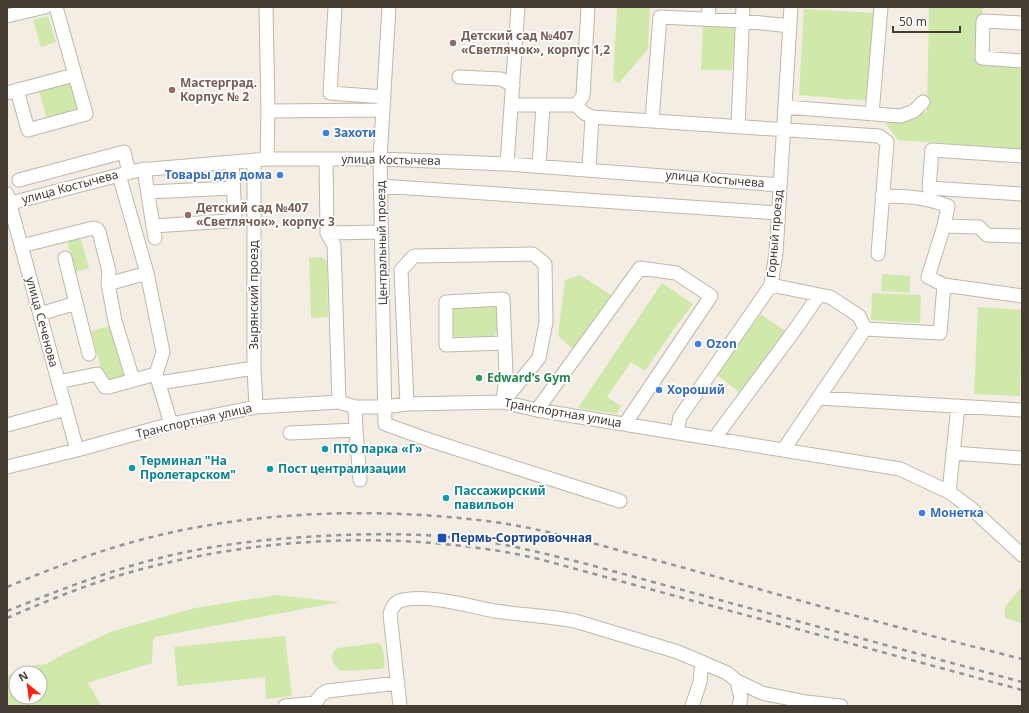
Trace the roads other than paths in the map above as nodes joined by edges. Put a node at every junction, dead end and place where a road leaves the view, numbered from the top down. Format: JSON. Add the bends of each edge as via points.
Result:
{"nodes":[{"id":1,"x":45,"y":7,"type":"edge"},
{"id":2,"x":56,"y":7,"type":"edge"},
{"id":3,"x":266,"y":7,"type":"edge"},
{"id":4,"x":335,"y":7,"type":"edge"},
{"id":5,"x":389,"y":7,"type":"edge"},
{"id":6,"x":518,"y":7,"type":"edge"},
{"id":7,"x":588,"y":7,"type":"edge"},
{"id":8,"x":743,"y":7,"type":"edge"},
{"id":9,"x":791,"y":7,"type":"edge"},
{"id":10,"x":881,"y":7,"type":"edge"},
{"id":11,"x":675,"y":12,"type":"edge"},
{"id":12,"x":709,"y":13,"type":"edge"},
{"id":13,"x":7,"y":16,"type":"edge"},
{"id":14,"x":743,"y":21,"type":"junction"},
{"id":15,"x":1022,"y":23,"type":"edge"},
{"id":16,"x":790,"y":26,"type":"junction"},
{"id":17,"x":1022,"y":61,"type":"edge"},
{"id":18,"x":74,"y":75,"type":"junction"},
{"id":19,"x":459,"y":77,"type":"dead end"},
{"id":20,"x":513,"y":86,"type":"junction"},
{"id":21,"x":12,"y":92,"type":"edge"},
{"id":22,"x":384,"y":97,"type":"junction"},
{"id":23,"x":923,"y":102,"type":"dead end"},
{"id":24,"x":512,"y":105,"type":"junction"},
{"id":25,"x":576,"y":105,"type":"junction"},
{"id":26,"x":543,"y":106,"type":"junction"},
{"id":27,"x":785,"y":107,"type":"junction"},
{"id":28,"x":383,"y":110,"type":"junction"},
{"id":29,"x":268,"y":111,"type":"junction"},
{"id":30,"x":872,"y":114,"type":"junction"},
{"id":31,"x":592,"y":116,"type":"junction"},
{"id":32,"x":652,"y":120,"type":"junction"},
{"id":33,"x":738,"y":127,"type":"junction"},
{"id":34,"x":784,"y":131,"type":"junction"},
{"id":35,"x":1022,"y":156,"type":"edge"},
{"id":36,"x":326,"y":159,"type":"junction"},
{"id":37,"x":380,"y":159,"type":"junction"},
{"id":38,"x":260,"y":160,"type":"junction"},
{"id":39,"x":232,"y":162,"type":"junction"},
{"id":40,"x":507,"y":164,"type":"junction"},
{"id":41,"x":539,"y":166,"type":"junction"},
{"id":42,"x":144,"y":169,"type":"junction"},
{"id":43,"x":589,"y":169,"type":"junction"},
{"id":44,"x":124,"y":173,"type":"junction"},
{"id":45,"x":20,"y":180,"type":"dead end"},
{"id":46,"x":780,"y":185,"type":"junction"},
{"id":47,"x":380,"y":186,"type":"junction"},
{"id":48,"x":234,"y":188,"type":"junction"},
{"id":49,"x":148,"y":192,"type":"junction"},
{"id":50,"x":1022,"y":194,"type":"edge"},
{"id":51,"x":882,"y":196,"type":"junction"},
{"id":52,"x":8,"y":200,"type":"edge"},
{"id":53,"x":778,"y":213,"type":"junction"},
{"id":54,"x":944,"y":226,"type":"junction"},
{"id":55,"x":381,"y":232,"type":"junction"},
{"id":56,"x":327,"y":233,"type":"junction"},
{"id":57,"x":1022,"y":236,"type":"edge"},
{"id":58,"x":21,"y":246,"type":"junction"},
{"id":59,"x":878,"y":254,"type":"dead end"},
{"id":60,"x":65,"y":258,"type":"dead end"},
{"id":61,"x":147,"y":273,"type":"junction"},
{"id":62,"x":108,"y":284,"type":"junction"},
{"id":63,"x":771,"y":285,"type":"junction"},
{"id":64,"x":944,"y":285,"type":"junction"},
{"id":65,"x":819,"y":295,"type":"junction"},
{"id":66,"x":1022,"y":296,"type":"edge"},
{"id":67,"x":76,"y":303,"type":"junction"},
{"id":68,"x":40,"y":314,"type":"junction"},
{"id":69,"x":865,"y":329,"type":"junction"},
{"id":70,"x":504,"y":343,"type":"junction"},
{"id":71,"x":89,"y":354,"type":"dead end"},
{"id":72,"x":254,"y":368,"type":"junction"},
{"id":73,"x":158,"y":378,"type":"junction"},
{"id":74,"x":133,"y":380,"type":"junction"},
{"id":75,"x":58,"y":382,"type":"junction"},
{"id":76,"x":818,"y":398,"type":"junction"},
{"id":77,"x":339,"y":402,"type":"junction"},
{"id":78,"x":503,"y":402,"type":"junction"},
{"id":79,"x":407,"y":404,"type":"junction"},
{"id":80,"x":958,"y":406,"type":"junction"},
{"id":81,"x":256,"y":407,"type":"junction"},
{"id":82,"x":355,"y":407,"type":"junction"},
{"id":83,"x":385,"y":407,"type":"junction"},
{"id":84,"x":66,"y":409,"type":"junction"},
{"id":85,"x":537,"y":410,"type":"junction"},
{"id":86,"x":1022,"y":410,"type":"edge"},
{"id":87,"x":171,"y":424,"type":"junction"},
{"id":88,"x":625,"y":424,"type":"junction"},
{"id":89,"x":7,"y":425,"type":"edge"},
{"id":90,"x":356,"y":430,"type":"junction"},
{"id":91,"x":677,"y":432,"type":"junction"},
{"id":92,"x":290,"y":433,"type":"dead end"},
{"id":93,"x":716,"y":438,"type":"junction"},
{"id":94,"x":784,"y":449,"type":"junction"},
{"id":95,"x":77,"y":450,"type":"junction"},
{"id":96,"x":953,"y":453,"type":"junction"},
{"id":97,"x":1022,"y":458,"type":"edge"},
{"id":98,"x":7,"y":467,"type":"edge"},
{"id":99,"x":360,"y":480,"type":"dead end"},
{"id":100,"x":949,"y":492,"type":"junction"},
{"id":101,"x":620,"y":501,"type":"dead end"},
{"id":102,"x":1022,"y":556,"type":"edge"},
{"id":103,"x":702,"y":662,"type":"junction"},
{"id":104,"x":737,"y":681,"type":"junction"},
{"id":105,"x":398,"y":683,"type":"junction"},
{"id":106,"x":319,"y":704,"type":"edge"},
{"id":107,"x":285,"y":706,"type":"edge"},
{"id":108,"x":400,"y":706,"type":"edge"},
{"id":109,"x":692,"y":706,"type":"edge"},
{"id":110,"x":739,"y":706,"type":"edge"},
{"id":111,"x":841,"y":706,"type":"edge"}],
"edges":[{"from":1,"to":13,"type":"street"},
{"from":2,"to":18,"type":"street"},
{"from":3,"to":29,"type":"street","name":"Зырянский проезд"},
{"from":4,"to":22,"type":"street","via":[[330,93]]},
{"from":5,"to":22,"type":"street","name":"Центральный проезд"},
{"from":6,"to":20,"type":"street"},
{"from":7,"to":25,"type":"street","via":[[583,96]]},
{"from":8,"to":14,"type":"street"},
{"from":9,"to":16,"type":"street","name":"Горный проезд"},
{"from":10,"to":30,"type":"street"},
{"from":11,"to":12,"type":"street"},
{"from":11,"to":32,"type":"street","via":[[660,17]]},
{"from":12,"to":14,"type":"street"},
{"from":14,"to":16,"type":"street"},
{"from":14,"to":33,"type":"street"},
{"from":15,"to":17,"type":"street","via":[[983,20],[982,58]]},
{"from":16,"to":27,"type":"street","name":"Горный проезд"},
{"from":18,"to":21,"type":"street"},
{"from":18,"to":21,"type":"street","via":[[86,114],[28,130]]},
{"from":19,"to":20,"type":"street","via":[[501,79]]},
{"from":20,"to":24,"type":"street"},
{"from":22,"to":28,"type":"street","name":"Центральный проезд"},
{"from":23,"to":30,"type":"street","via":[[914,111],[901,116]]},
{"from":24,"to":26,"type":"street"},
{"from":24,"to":40,"type":"street"},
{"from":25,"to":26,"type":"street"},
{"from":25,"to":31,"type":"street","via":[[584,113]]},
{"from":26,"to":41,"type":"street"},
{"from":27,"to":30,"type":"street"},
{"from":27,"to":34,"type":"street","name":"Горный проезд"},
{"from":28,"to":29,"type":"street"},
{"from":28,"to":37,"type":"street","name":"Центральный проезд"},
{"from":29,"to":38,"type":"street","name":"Зырянский проезд"},
{"from":31,"to":32,"type":"street"},
{"from":31,"to":43,"type":"street"},
{"from":32,"to":33,"type":"street"},
{"from":33,"to":34,"type":"street"},
{"from":34,"to":46,"type":"street","name":"Горный проезд"},
{"from":34,"to":51,"type":"street","via":[[879,136],[887,142]]},
{"from":35,"to":50,"type":"street","via":[[932,150],[929,188]]},
{"from":36,"to":37,"type":"street","name":"улица Костычева"},
{"from":36,"to":38,"type":"street","name":"улица Костычева"},
{"from":36,"to":56,"type":"street"},
{"from":37,"to":40,"type":"street","name":"улица Костычева"},
{"from":37,"to":47,"type":"street","name":"Центральный проезд"},
{"from":38,"to":39,"type":"street","name":"улица Костычева"},
{"from":38,"to":72,"type":"street","name":"Зырянский проезд"},
{"from":39,"to":42,"type":"street","name":"улица Костычева"},
{"from":39,"to":48,"type":"street"},
{"from":40,"to":41,"type":"street","name":"улица Костычева"},
{"from":41,"to":43,"type":"street","name":"улица Костычева"},
{"from":42,"to":44,"type":"street","name":"улица Костычева"},
{"from":42,"to":49,"type":"street"},
{"from":43,"to":46,"type":"street","name":"улица Костычева"},
{"from":44,"to":45,"type":"street","via":[[124,152]]},
{"from":44,"to":52,"type":"street","name":"улица Костычева"},
{"from":44,"to":61,"type":"street"},
{"from":46,"to":53,"type":"street","name":"Горный проезд"},
{"from":47,"to":53,"type":"street"},
{"from":47,"to":55,"type":"street","name":"Центральный проезд"},
{"from":48,"to":49,"type":"street"},
{"from":48,"to":49,"type":"street","via":[[233,219],[154,232]]},
{"from":51,"to":54,"type":"street","via":[[909,196],[948,206]]},
{"from":51,"to":59,"type":"street"},
{"from":52,"to":58,"type":"street","name":"улица Сеченова"},
{"from":53,"to":63,"type":"street","name":"Горный проезд"},
{"from":54,"to":57,"type":"street","via":[[979,227],[987,235]]},
{"from":54,"to":64,"type":"street","via":[[928,277]]},
{"from":55,"to":56,"type":"street"},
{"from":55,"to":83,"type":"street","name":"Центральный проезд"},
{"from":56,"to":77,"type":"street","via":[[334,245]]},
{"from":58,"to":62,"type":"street","via":[[97,228],[109,271]]},
{"from":58,"to":68,"type":"street","name":"улица Сеченова"},
{"from":60,"to":67,"type":"street"},
{"from":61,"to":62,"type":"street"},
{"from":61,"to":73,"type":"street","via":[[163,352]]},
{"from":62,"to":74,"type":"street","via":[[115,320]]},
{"from":63,"to":65,"type":"street"},
{"from":63,"to":91,"type":"street","name":"Горный проезд","via":[[680,417]]},
{"from":64,"to":66,"type":"street"},
{"from":64,"to":69,"type":"street","via":[[940,333]]},
{"from":65,"to":69,"type":"street","via":[[830,297],[859,316]]},
{"from":65,"to":93,"type":"street"},
{"from":67,"to":68,"type":"street"},
{"from":67,"to":71,"type":"street"},
{"from":68,"to":75,"type":"street","name":"улица Сеченова"},
{"from":69,"to":76,"type":"street"},
{"from":70,"to":70,"type":"street","via":[[503,299],[446,302],[446,345]]},
{"from":70,"to":78,"type":"street","via":[[506,375]]},
{"from":72,"to":73,"type":"street"},
{"from":72,"to":81,"type":"street","name":"Зырянский проезд"},
{"from":73,"to":74,"type":"street"},
{"from":73,"to":87,"type":"street"},
{"from":74,"to":75,"type":"street","via":[[106,387],[99,376],[93,373]]},
{"from":75,"to":84,"type":"street","name":"улица Сеченова"},
{"from":76,"to":80,"type":"street"},
{"from":76,"to":94,"type":"street"},
{"from":77,"to":81,"type":"street","name":"Транспортная улица"},
{"from":77,"to":82,"type":"street","name":"Транспортная улица"},
{"from":78,"to":79,"type":"street","name":"Транспортная улица"},
{"from":78,"to":79,"type":"street","via":[[539,358],[546,322],[545,264],[533,254],[414,256],[401,270]]},
{"from":78,"to":85,"type":"street","name":"Транспортная улица"},
{"from":79,"to":83,"type":"street","name":"Транспортная улица"},
{"from":80,"to":86,"type":"street"},
{"from":80,"to":96,"type":"street"},
{"from":81,"to":87,"type":"street","name":"Транспортная улица"},
{"from":82,"to":83,"type":"street","name":"Транспортная улица"},
{"from":82,"to":90,"type":"street"},
{"from":83,"to":101,"type":"street","name":"Центральный проезд","via":[[385,424]]},
{"from":84,"to":89,"type":"street"},
{"from":84,"to":95,"type":"street","name":"улица Сеченова"},
{"from":85,"to":88,"type":"street","name":"Транспортная улица"},
{"from":85,"to":88,"type":"street","via":[[640,268],[676,273],[711,296]]},
{"from":87,"to":95,"type":"street","name":"Транспортная улица"},
{"from":88,"to":91,"type":"street","name":"Транспортная улица"},
{"from":90,"to":92,"type":"street"},
{"from":90,"to":99,"type":"street"},
{"from":91,"to":93,"type":"street","name":"Транспортная улица"},
{"from":93,"to":94,"type":"street","name":"Транспортная улица"},
{"from":94,"to":100,"type":"street","name":"Транспортная улица","via":[[900,468]]},
{"from":95,"to":98,"type":"street","name":"Транспортная улица"},
{"from":96,"to":97,"type":"street"},
{"from":96,"to":100,"type":"street"},
{"from":100,"to":102,"type":"street","name":"Транспортная улица","via":[[972,509]]},
{"from":103,"to":104,"type":"street","via":[[727,673]]},
{"from":103,"to":105,"type":"street","via":[[678,652],[559,618],[425,598],[409,599],[394,604],[390,614]]},
{"from":103,"to":109,"type":"street","via":[[700,682]]},
{"from":104,"to":110,"type":"street","via":[[741,698]]},
{"from":104,"to":111,"type":"street","via":[[762,693]]},
{"from":105,"to":106,"type":"street","via":[[327,691],[321,695]]},
{"from":105,"to":108,"type":"street"},
{"from":106,"to":107,"type":"street"}]}
